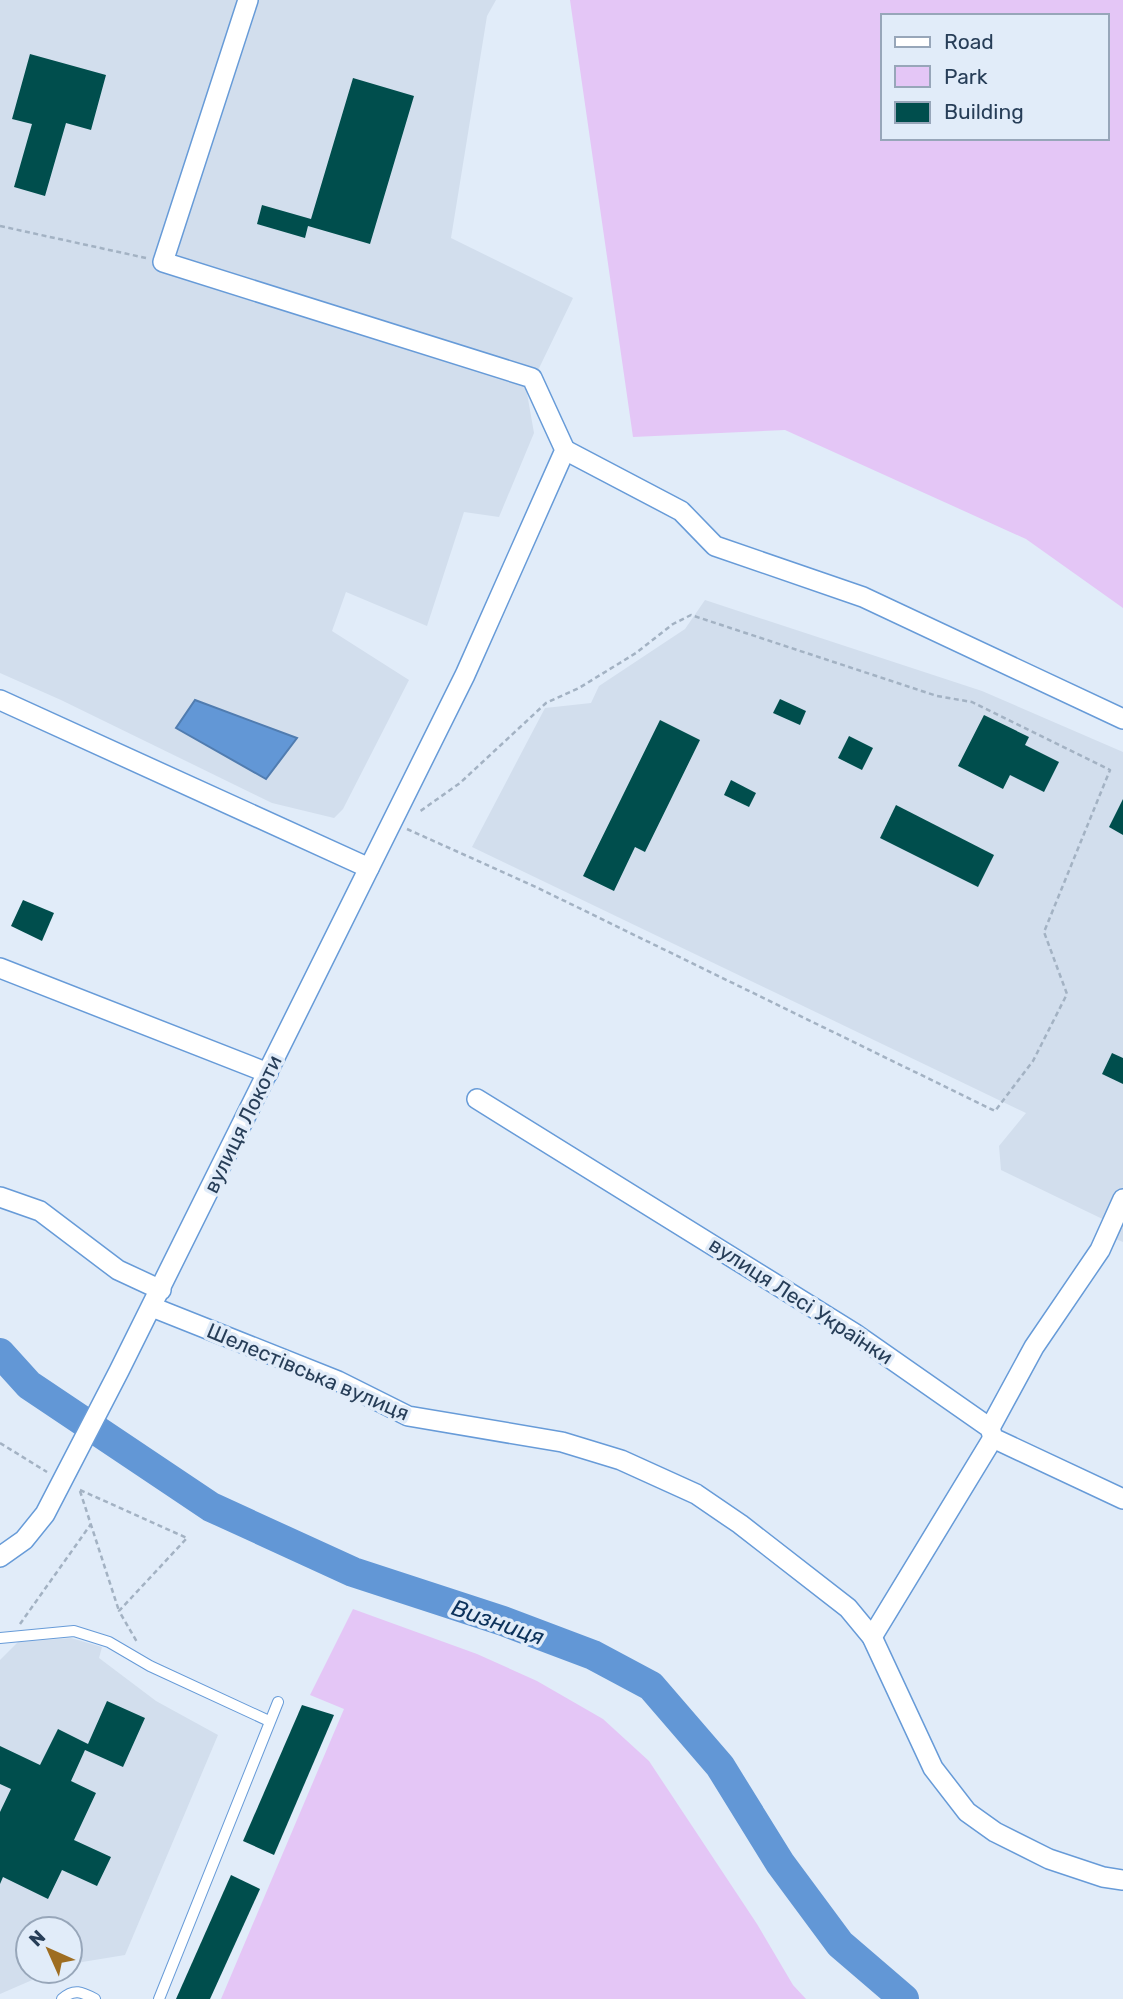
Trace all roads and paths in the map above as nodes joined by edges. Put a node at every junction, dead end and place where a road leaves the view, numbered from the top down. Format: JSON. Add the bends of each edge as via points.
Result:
{"nodes":[{"id":1,"x":248,"y":0,"type":"edge"},
{"id":2,"x":0,"y":226,"type":"edge"},
{"id":3,"x":163,"y":262,"type":"junction"},
{"id":4,"x":565,"y":450,"type":"junction"},
{"id":5,"x":0,"y":700,"type":"edge"},
{"id":6,"x":1123,"y":719,"type":"edge"},
{"id":7,"x":419,"y":811,"type":"dead end"},
{"id":8,"x":392,"y":822,"type":"junction"},
{"id":9,"x":369,"y":868,"type":"junction"},
{"id":10,"x":0,"y":968,"type":"edge"},
{"id":11,"x":268,"y":1073,"type":"junction"},
{"id":12,"x":477,"y":1099,"type":"dead end"},
{"id":13,"x":0,"y":1197,"type":"edge"},
{"id":14,"x":1123,"y":1199,"type":"edge"},
{"id":15,"x":156,"y":1299,"type":"junction"},
{"id":16,"x":992,"y":1433,"type":"junction"},
{"id":17,"x":0,"y":1443,"type":"edge"},
{"id":18,"x":70,"y":1481,"type":"junction"},
{"id":19,"x":1123,"y":1499,"type":"edge"},
{"id":20,"x":91,"y":1524,"type":"junction"},
{"id":21,"x":0,"y":1557,"type":"edge"},
{"id":22,"x":119,"y":1611,"type":"junction"},
{"id":23,"x":872,"y":1637,"type":"junction"},
{"id":24,"x":5,"y":1638,"type":"edge"},
{"id":25,"x":150,"y":1666,"type":"junction"},
{"id":26,"x":278,"y":1702,"type":"dead end"},
{"id":27,"x":269,"y":1721,"type":"junction"},
{"id":28,"x":1123,"y":1880,"type":"edge"},
{"id":29,"x":62,"y":1999,"type":"edge"},
{"id":30,"x":96,"y":1999,"type":"edge"},
{"id":31,"x":159,"y":1999,"type":"edge"}],
"edges":[{"from":1,"to":3,"type":"street"},
{"from":2,"to":3,"type":"path"},
{"from":3,"to":4,"type":"street","via":[[532,378]]},
{"from":4,"to":6,"type":"street","via":[[681,511],[715,546],[863,597]]},
{"from":4,"to":8,"type":"street","name":"вулиця Локоти","via":[[465,675]]},
{"from":5,"to":9,"type":"street"},
{"from":7,"to":8,"type":"path","via":[[460,783],[546,703],[579,688],[691,615],[936,696],[972,702],[1110,770],[1044,932],[1067,994],[1033,1061],[995,1111],[538,888]]},
{"from":8,"to":9,"type":"street","name":"вулиця Локоти"},
{"from":9,"to":11,"type":"street","name":"вулиця Локоти"},
{"from":10,"to":11,"type":"street"},
{"from":11,"to":15,"type":"street","name":"вулиця Локоти"},
{"from":12,"to":16,"type":"street","name":"вулиця Лесі Українки","via":[[855,1333]]},
{"from":13,"to":15,"type":"street","name":"Шелестівська вулиця","via":[[40,1211]]},
{"from":14,"to":16,"type":"street","via":[[1100,1250],[1034,1347]]},
{"from":15,"to":18,"type":"street","name":"вулиця Локоти"},
{"from":15,"to":23,"type":"street","name":"Шелестівська вулиця","via":[[408,1416],[562,1442],[621,1460],[695,1494],[848,1608]]},
{"from":16,"to":19,"type":"street","name":"вулиця Лесі Українки"},
{"from":16,"to":23,"type":"street"},
{"from":17,"to":18,"type":"path"},
{"from":18,"to":20,"type":"path"},
{"from":18,"to":21,"type":"street","name":"вулиця Локоти","via":[[24,1540]]},
{"from":18,"to":22,"type":"path","via":[[187,1538]]},
{"from":20,"to":22,"type":"path"},
{"from":20,"to":24,"type":"path"},
{"from":22,"to":25,"type":"path"},
{"from":23,"to":28,"type":"street","name":"Шелестівська вулиця","via":[[933,1768],[967,1812],[1032,1852]]},
{"from":24,"to":25,"type":"lane","via":[[74,1631],[109,1642]]},
{"from":25,"to":27,"type":"lane"},
{"from":26,"to":27,"type":"lane"},
{"from":27,"to":31,"type":"lane"},
{"from":29,"to":30,"type":"lane","via":[[69,1992],[80,1991]]}]}
